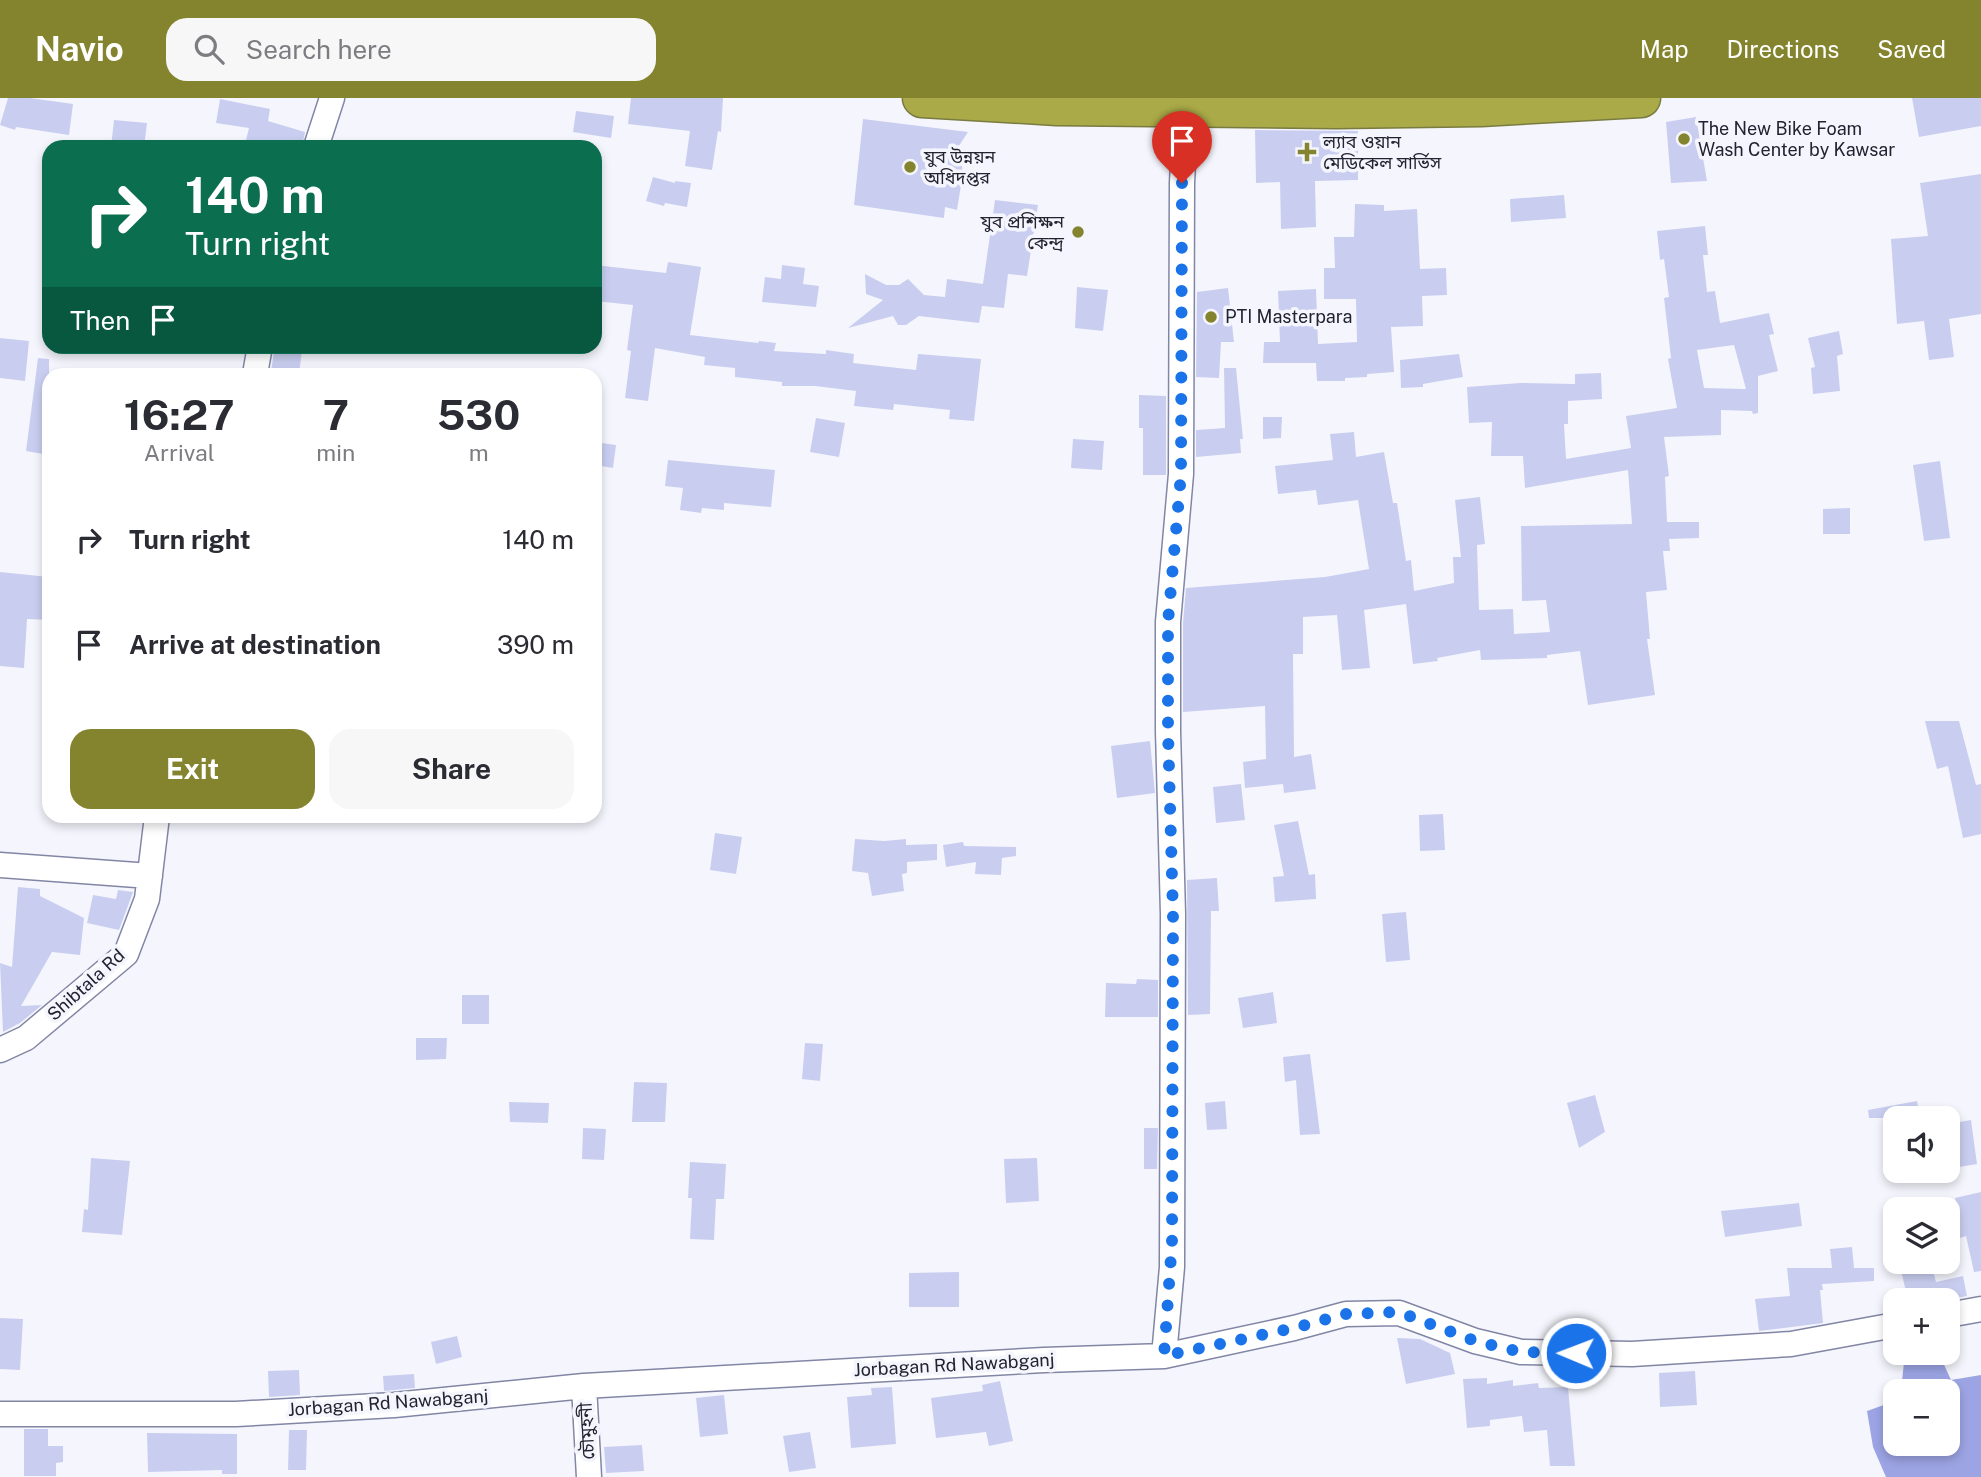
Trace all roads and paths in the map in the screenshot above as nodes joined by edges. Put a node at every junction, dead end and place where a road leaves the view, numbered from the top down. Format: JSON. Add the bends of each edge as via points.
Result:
{"nodes":[{"id":1,"x":332,"y":98,"type":"edge"},
{"id":2,"x":922,"y":98,"type":"edge"},
{"id":3,"x":1641,"y":98,"type":"edge"},
{"id":4,"x":1120,"y":102,"type":"edge"},
{"id":5,"x":1186,"y":106,"type":"junction"},
{"id":6,"x":318,"y":140,"type":"edge"},
{"id":7,"x":157,"y":823,"type":"edge"},
{"id":8,"x":0,"y":865,"type":"edge"},
{"id":9,"x":150,"y":876,"type":"junction"},
{"id":10,"x":0,"y":1049,"type":"edge"},
{"id":11,"x":1981,"y":1309,"type":"edge"},
{"id":12,"x":1960,"y":1313,"type":"edge"},
{"id":13,"x":1883,"y":1327,"type":"edge"},
{"id":14,"x":1164,"y":1356,"type":"junction"},
{"id":15,"x":584,"y":1386,"type":"junction"},
{"id":16,"x":0,"y":1414,"type":"edge"},
{"id":17,"x":589,"y":1477,"type":"edge"}],
"edges":[{"from":1,"to":6,"type":"street"},
{"from":2,"to":4,"type":"highway","via":[[1057,106]]},
{"from":3,"to":5,"type":"highway","via":[[1468,107]]},
{"from":4,"to":5,"type":"highway"},
{"from":5,"to":14,"type":"street","via":[[1181,474],[1168,622],[1172,1253]]},
{"from":7,"to":9,"type":"street","name":"Shibtala Rd"},
{"from":8,"to":9,"type":"street"},
{"from":9,"to":10,"type":"street","name":"Shibtala Rd","via":[[147,899],[125,954],[26,1038]]},
{"from":11,"to":12,"type":"street"},
{"from":13,"to":14,"type":"street","name":"Jorbagan Rd Nawabganj","via":[[1791,1344],[1632,1354],[1535,1353],[1475,1341],[1399,1312],[1346,1314]]},
{"from":14,"to":15,"type":"street","name":"Jorbagan Rd Nawabganj"},
{"from":15,"to":16,"type":"street","name":"Jorbagan Rd Nawabganj","via":[[394,1405],[236,1414]]},
{"from":15,"to":17,"type":"street","name":"চৌমুহনী"}]}
